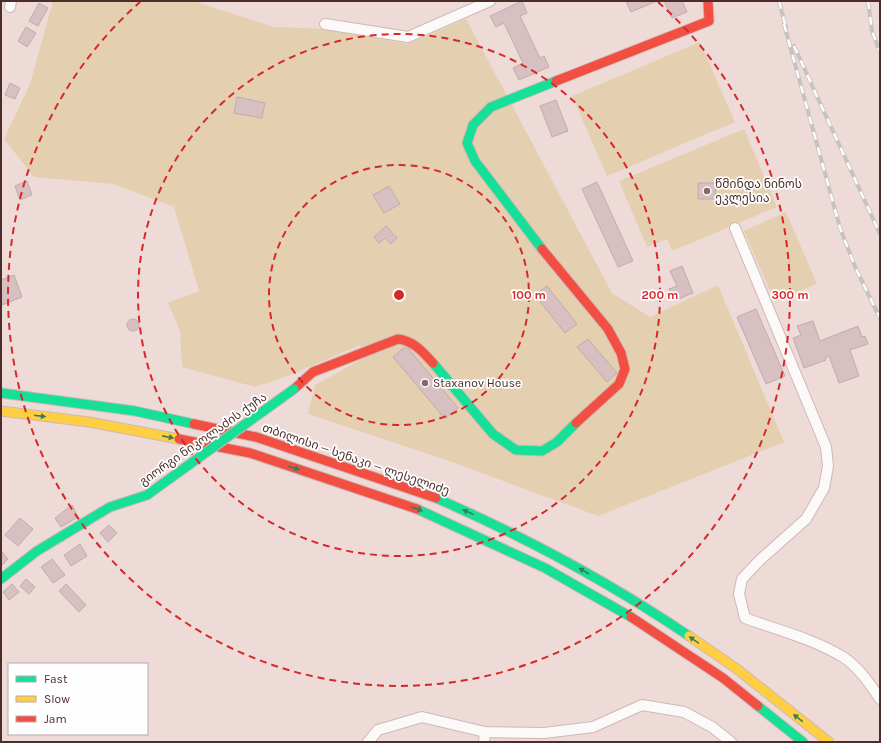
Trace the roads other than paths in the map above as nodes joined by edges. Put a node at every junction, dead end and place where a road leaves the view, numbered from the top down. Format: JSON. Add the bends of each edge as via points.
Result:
{"nodes":[{"id":1,"x":490,"y":1,"type":"edge"},
{"id":2,"x":708,"y":1,"type":"edge"},
{"id":3,"x":325,"y":24,"type":"dead end"},
{"id":4,"x":735,"y":228,"type":"dead end"},
{"id":5,"x":1,"y":393,"type":"edge"},
{"id":6,"x":1,"y":411,"type":"edge"},
{"id":7,"x":1,"y":579,"type":"edge"},
{"id":8,"x":880,"y":699,"type":"edge"},
{"id":9,"x":485,"y":737,"type":"edge"},
{"id":10,"x":368,"y":742,"type":"edge"},
{"id":11,"x":730,"y":742,"type":"edge"},
{"id":12,"x":803,"y":742,"type":"edge"},
{"id":13,"x":829,"y":742,"type":"edge"}],
"edges":[{"from":1,"to":3,"type":"street","via":[[408,37]]},
{"from":2,"to":7,"type":"main road","name":"გიორგი ნიკოლაძის ქუჩა","bridge":true,"via":[[709,21],[491,107],[473,125],[467,143],[475,161],[552,262],[608,329],[621,353],[625,369],[619,384],[557,442],[542,451],[516,450],[493,434],[420,348],[398,339],[314,372],[147,495],[110,507],[37,551]]},
{"from":4,"to":8,"type":"street","via":[[826,447],[828,466],[824,488],[806,518],[742,579],[738,594],[745,618],[816,644],[844,658],[869,682]]},
{"from":13,"to":5,"type":"main road","name":"თბილისი — სენაკი — ლესელიძე","one_way":true,"via":[[737,670],[645,606],[545,549],[427,494],[256,437],[135,411]]},
{"from":6,"to":12,"type":"main road","one_way":true,"via":[[90,422],[250,453],[420,510],[545,568],[624,613],[722,678]]},
{"from":9,"to":10,"type":"street","via":[[422,717],[378,730]]},
{"from":9,"to":11,"type":"street","via":[[593,727],[642,705],[684,712],[712,727]]}]}
